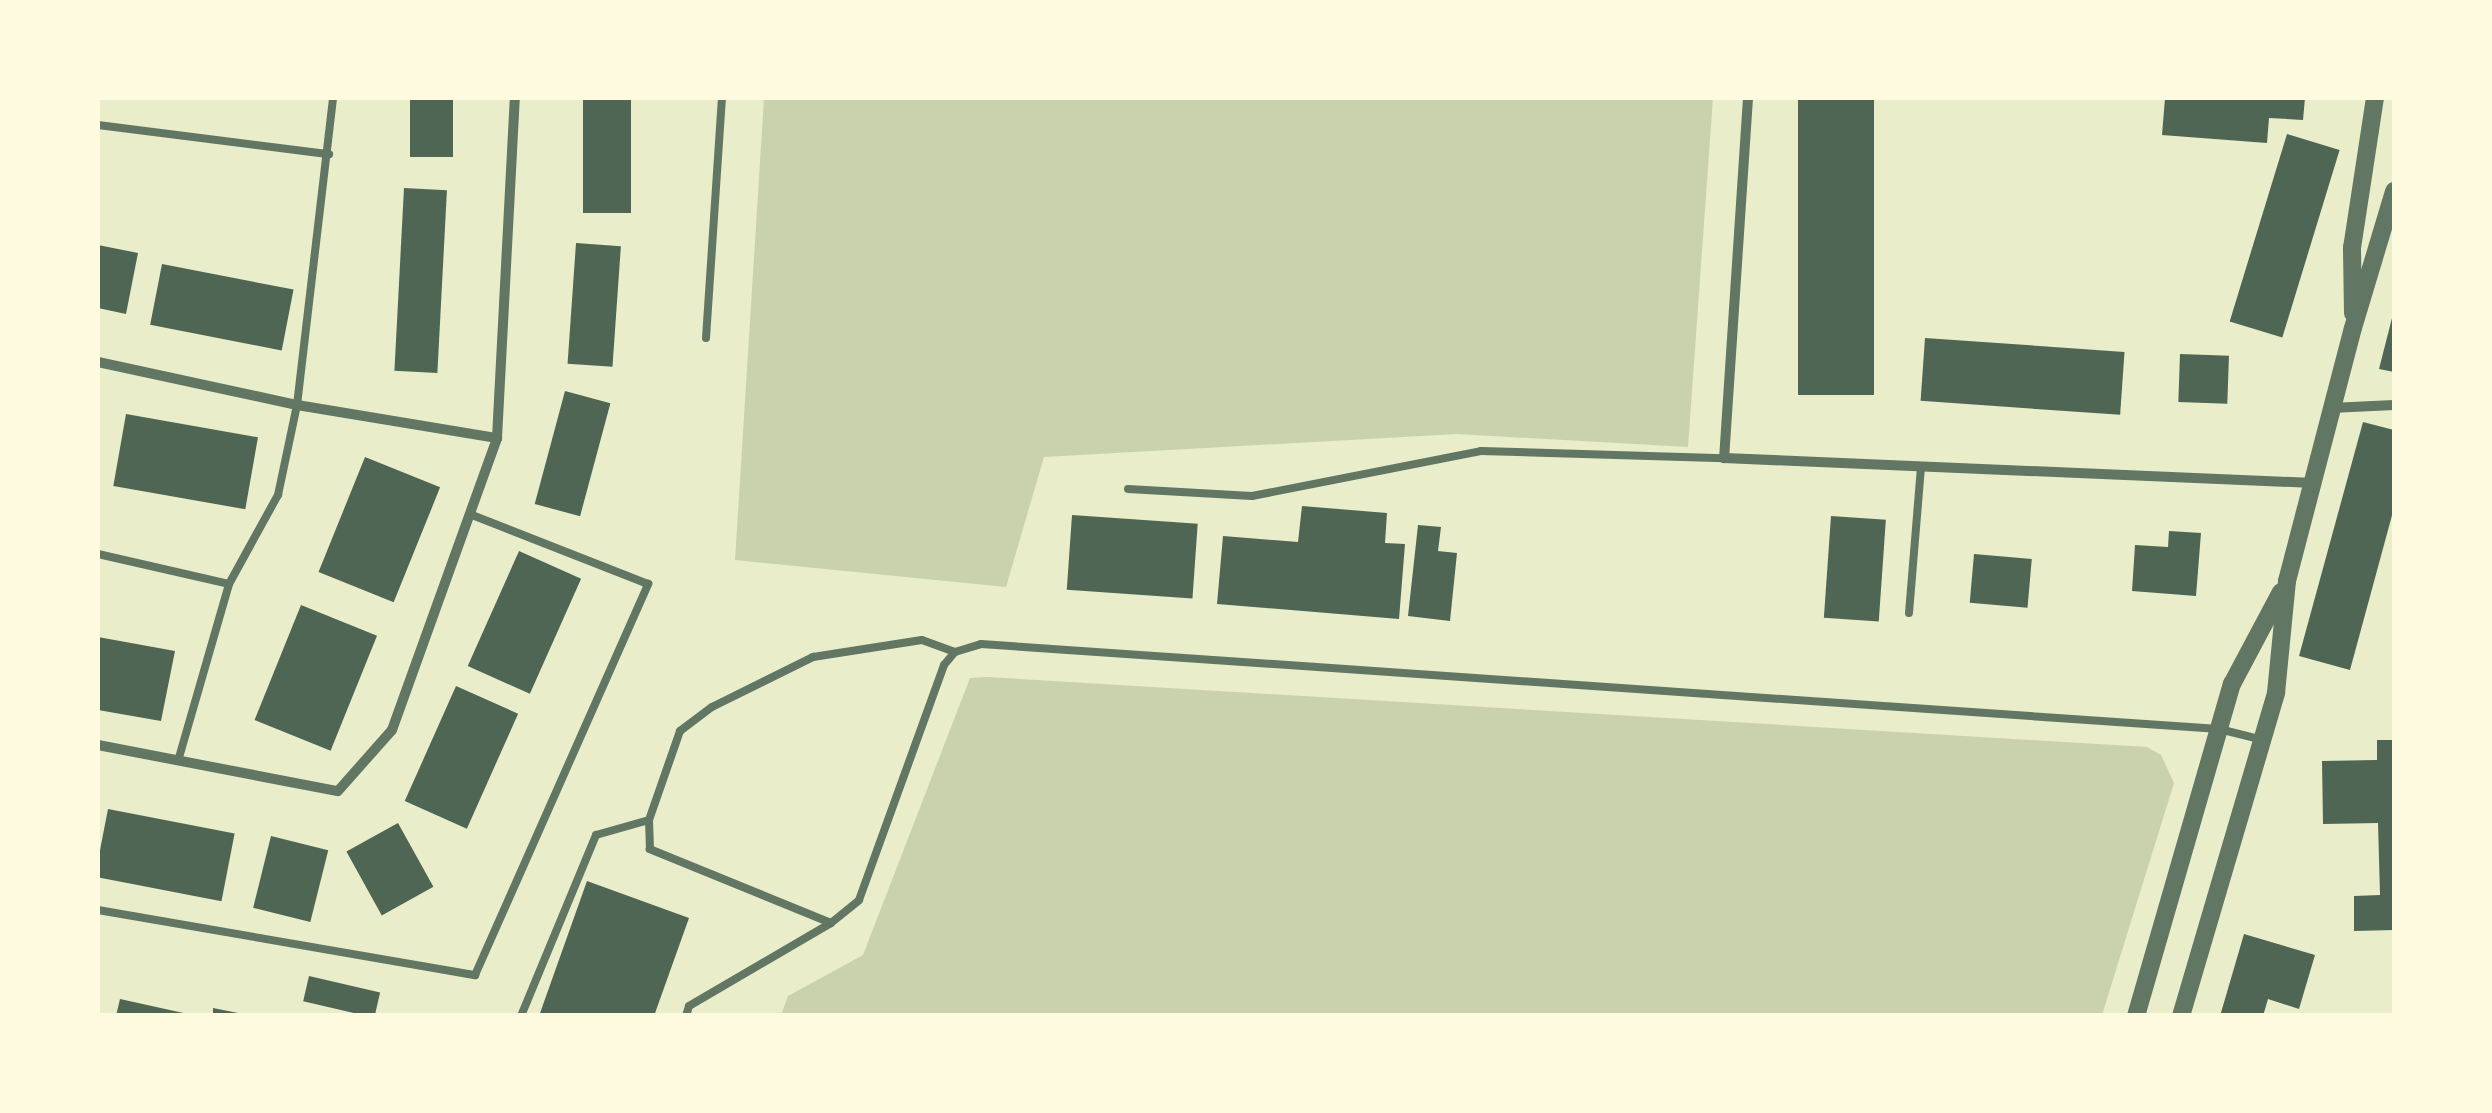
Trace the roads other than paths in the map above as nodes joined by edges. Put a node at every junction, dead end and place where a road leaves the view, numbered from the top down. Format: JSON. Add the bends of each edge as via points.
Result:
{"nodes":[{"id":1,"x":333,"y":98,"type":"edge"},
{"id":2,"x":515,"y":98,"type":"edge"},
{"id":3,"x":722,"y":98,"type":"edge"},
{"id":4,"x":1748,"y":98,"type":"edge"},
{"id":5,"x":2375,"y":98,"type":"edge"},
{"id":6,"x":98,"y":125,"type":"edge"},
{"id":7,"x":328,"y":154,"type":"junction"},
{"id":8,"x":2394,"y":191,"type":"edge"},
{"id":9,"x":2353,"y":328,"type":"junction"},
{"id":10,"x":706,"y":338,"type":"dead end"},
{"id":11,"x":98,"y":362,"type":"edge"},
{"id":12,"x":297,"y":405,"type":"junction"},
{"id":13,"x":2394,"y":405,"type":"edge"},
{"id":14,"x":2331,"y":408,"type":"junction"},
{"id":15,"x":497,"y":438,"type":"junction"},
{"id":16,"x":1724,"y":458,"type":"junction"},
{"id":17,"x":1921,"y":467,"type":"junction"},
{"id":18,"x":2313,"y":483,"type":"junction"},
{"id":19,"x":1128,"y":489,"type":"dead end"},
{"id":20,"x":472,"y":515,"type":"junction"},
{"id":21,"x":98,"y":554,"type":"edge"},
{"id":22,"x":2287,"y":582,"type":"junction"},
{"id":23,"x":229,"y":584,"type":"junction"},
{"id":24,"x":1909,"y":612,"type":"dead end"},
{"id":25,"x":955,"y":652,"type":"junction"},
{"id":26,"x":2219,"y":729,"type":"junction"},
{"id":27,"x":2263,"y":740,"type":"junction"},
{"id":28,"x":98,"y":745,"type":"edge"},
{"id":29,"x":178,"y":761,"type":"junction"},
{"id":30,"x":649,"y":820,"type":"junction"},
{"id":31,"x":98,"y":910,"type":"edge"},
{"id":32,"x":831,"y":922,"type":"junction"},
{"id":33,"x":522,"y":1016,"type":"edge"},
{"id":34,"x":686,"y":1016,"type":"edge"},
{"id":35,"x":2136,"y":1016,"type":"edge"},
{"id":36,"x":2181,"y":1016,"type":"edge"}],
"edges":[{"from":1,"to":7,"type":"lane"},
{"from":2,"to":15,"type":"street"},
{"from":3,"to":10,"type":"lane"},
{"from":4,"to":16,"type":"street"},
{"from":5,"to":9,"type":"street","via":[[2352,248]]},
{"from":6,"to":7,"type":"lane"},
{"from":7,"to":12,"type":"lane"},
{"from":8,"to":9,"type":"street"},
{"from":9,"to":14,"type":"street"},
{"from":11,"to":12,"type":"street"},
{"from":12,"to":15,"type":"street"},
{"from":12,"to":23,"type":"lane","via":[[278,495]]},
{"from":13,"to":14,"type":"street"},
{"from":14,"to":18,"type":"street"},
{"from":15,"to":20,"type":"street"},
{"from":16,"to":17,"type":"street"},
{"from":16,"to":19,"type":"lane","via":[[1481,451],[1252,496]]},
{"from":17,"to":18,"type":"street"},
{"from":17,"to":24,"type":"lane"},
{"from":18,"to":22,"type":"street"},
{"from":20,"to":29,"type":"street","via":[[392,730],[338,791]]},
{"from":20,"to":31,"type":"lane","via":[[648,584],[475,975]]},
{"from":21,"to":23,"type":"lane"},
{"from":22,"to":26,"type":"street","via":[[2232,684]]},
{"from":22,"to":27,"type":"street","via":[[2276,693]]},
{"from":23,"to":29,"type":"lane"},
{"from":25,"to":26,"type":"lane","via":[[981,644]]},
{"from":25,"to":30,"type":"lane","via":[[922,640],[813,656],[712,707],[680,731]]},
{"from":25,"to":32,"type":"lane","via":[[944,665],[859,900]]},
{"from":26,"to":27,"type":"lane"},
{"from":26,"to":35,"type":"street"},
{"from":27,"to":36,"type":"street"},
{"from":28,"to":29,"type":"street"},
{"from":30,"to":32,"type":"lane","via":[[650,850]]},
{"from":30,"to":33,"type":"lane","via":[[596,835]]},
{"from":32,"to":34,"type":"lane","via":[[689,1006]]}]}
